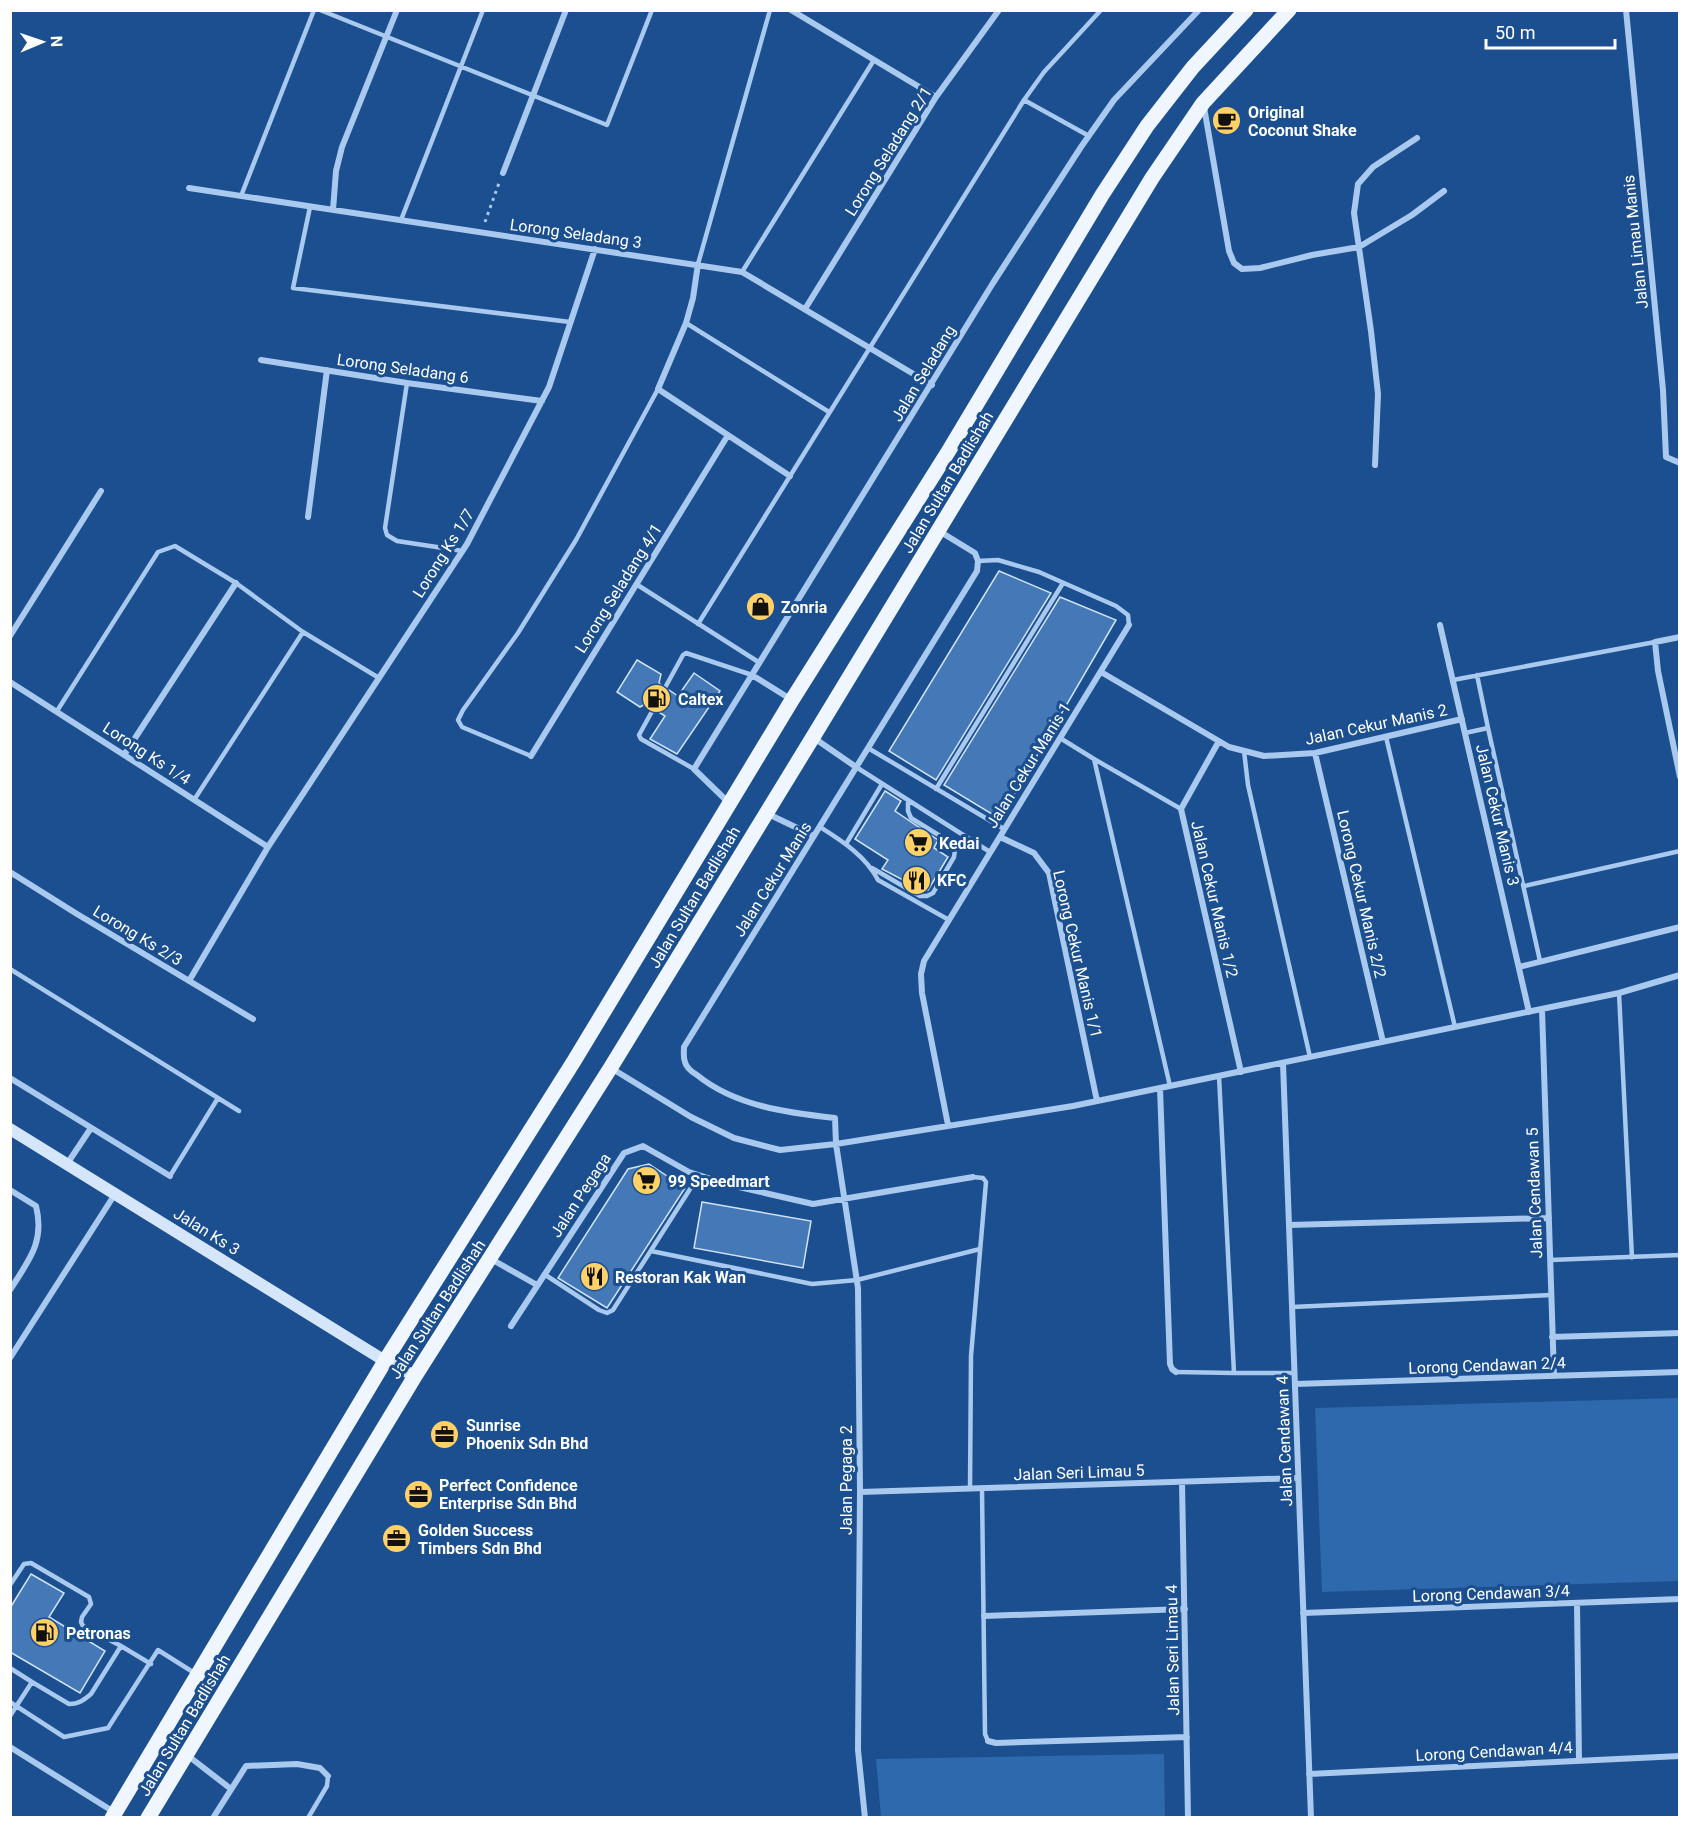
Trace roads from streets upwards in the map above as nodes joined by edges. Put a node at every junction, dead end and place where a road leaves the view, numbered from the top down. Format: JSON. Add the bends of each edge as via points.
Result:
{"nodes":[{"id":1,"x":397,"y":10,"type":"edge"},
{"id":2,"x":566,"y":10,"type":"edge"},
{"id":3,"x":791,"y":10,"type":"edge"},
{"id":4,"x":999,"y":10,"type":"edge"},
{"id":5,"x":1199,"y":10,"type":"edge"},
{"id":6,"x":1246,"y":10,"type":"edge"},
{"id":7,"x":1289,"y":10,"type":"edge"},
{"id":8,"x":1626,"y":10,"type":"edge"},
{"id":9,"x":936,"y":97,"type":"junction"},
{"id":10,"x":1203,"y":103,"type":"junction"},
{"id":11,"x":1417,"y":138,"type":"dead end"},
{"id":12,"x":503,"y":173,"type":"road end"},
{"id":13,"x":189,"y":189,"type":"dead end"},
{"id":14,"x":1444,"y":191,"type":"dead end"},
{"id":15,"x":333,"y":210,"type":"junction"},
{"id":16,"x":1359,"y":247,"type":"junction"},
{"id":17,"x":595,"y":249,"type":"junction"},
{"id":18,"x":698,"y":264,"type":"junction"},
{"id":19,"x":806,"y":309,"type":"junction"},
{"id":20,"x":261,"y":360,"type":"dead end"},
{"id":21,"x":327,"y":370,"type":"junction"},
{"id":22,"x":932,"y":385,"type":"junction"},
{"id":23,"x":542,"y":400,"type":"junction"},
{"id":24,"x":728,"y":435,"type":"junction"},
{"id":25,"x":1680,"y":463,"type":"edge"},
{"id":26,"x":1375,"y":465,"type":"dead end"},
{"id":27,"x":789,"y":476,"type":"road end"},
{"id":28,"x":101,"y":491,"type":"dead end"},
{"id":29,"x":308,"y":517,"type":"dead end"},
{"id":30,"x":939,"y":530,"type":"junction"},
{"id":31,"x":236,"y":583,"type":"road end"},
{"id":32,"x":1440,"y":625,"type":"dead end"},
{"id":33,"x":1129,"y":626,"type":"road end"},
{"id":34,"x":10,"y":636,"type":"edge"},
{"id":35,"x":1680,"y":637,"type":"edge"},
{"id":36,"x":1101,"y":672,"type":"junction"},
{"id":37,"x":752,"y":675,"type":"junction"},
{"id":38,"x":10,"y":682,"type":"edge"},
{"id":39,"x":792,"y":700,"type":"junction"},
{"id":40,"x":1462,"y":719,"type":"junction"},
{"id":41,"x":813,"y":737,"type":"junction"},
{"id":42,"x":1219,"y":741,"type":"junction"},
{"id":43,"x":1315,"y":753,"type":"junction"},
{"id":44,"x":124,"y":754,"type":"junction"},
{"id":45,"x":531,"y":756,"type":"road end"},
{"id":46,"x":856,"y":767,"type":"junction"},
{"id":47,"x":1680,"y":777,"type":"edge"},
{"id":48,"x":729,"y":803,"type":"junction"},
{"id":49,"x":766,"y":813,"type":"junction"},
{"id":50,"x":814,"y":836,"type":"junction"},
{"id":51,"x":1000,"y":837,"type":"junction"},
{"id":52,"x":268,"y":847,"type":"junction"},
{"id":53,"x":10,"y":872,"type":"edge"},
{"id":54,"x":1680,"y":927,"type":"edge"},
{"id":55,"x":1519,"y":967,"type":"junction"},
{"id":56,"x":1680,"y":975,"type":"edge"},
{"id":57,"x":189,"y":981,"type":"junction"},
{"id":58,"x":1542,"y":1009,"type":"junction"},
{"id":59,"x":1529,"y":1011,"type":"junction"},
{"id":60,"x":253,"y":1019,"type":"dead end"},
{"id":61,"x":1383,"y":1042,"type":"junction"},
{"id":62,"x":1283,"y":1063,"type":"junction"},
{"id":63,"x":611,"y":1067,"type":"junction"},
{"id":64,"x":1241,"y":1072,"type":"junction"},
{"id":65,"x":10,"y":1078,"type":"edge"},
{"id":66,"x":1160,"y":1089,"type":"junction"},
{"id":67,"x":1098,"y":1101,"type":"junction"},
{"id":68,"x":835,"y":1118,"type":"joint"},
{"id":69,"x":948,"y":1125,"type":"junction"},
{"id":70,"x":91,"y":1128,"type":"junction"},
{"id":71,"x":10,"y":1129,"type":"edge"},
{"id":72,"x":836,"y":1144,"type":"junction"},
{"id":73,"x":68,"y":1164,"type":"junction"},
{"id":74,"x":170,"y":1176,"type":"road end"},
{"id":75,"x":973,"y":1177,"type":"road end"},
{"id":76,"x":10,"y":1190,"type":"edge"},
{"id":77,"x":115,"y":1194,"type":"junction"},
{"id":78,"x":846,"y":1199,"type":"junction"},
{"id":79,"x":1549,"y":1218,"type":"junction"},
{"id":80,"x":1289,"y":1225,"type":"junction"},
{"id":81,"x":490,"y":1259,"type":"junction"},
{"id":82,"x":537,"y":1285,"type":"junction"},
{"id":83,"x":10,"y":1290,"type":"edge"},
{"id":84,"x":511,"y":1326,"type":"dead end"},
{"id":85,"x":1680,"y":1333,"type":"edge"},
{"id":86,"x":1552,"y":1337,"type":"junction"},
{"id":87,"x":10,"y":1358,"type":"edge"},
{"id":88,"x":385,"y":1361,"type":"junction"},
{"id":89,"x":1176,"y":1372,"type":"road end"},
{"id":90,"x":1680,"y":1372,"type":"edge"},
{"id":91,"x":415,"y":1376,"type":"junction"},
{"id":92,"x":1554,"y":1376,"type":"junction"},
{"id":93,"x":1295,"y":1384,"type":"junction"},
{"id":94,"x":1298,"y":1478,"type":"junction"},
{"id":95,"x":1182,"y":1482,"type":"junction"},
{"id":96,"x":860,"y":1492,"type":"junction"},
{"id":97,"x":1680,"y":1599,"type":"edge"},
{"id":98,"x":1577,"y":1603,"type":"junction"},
{"id":99,"x":1185,"y":1610,"type":"junction"},
{"id":100,"x":1304,"y":1613,"type":"junction"},
{"id":101,"x":984,"y":1616,"type":"road end"},
{"id":102,"x":1187,"y":1737,"type":"junction"},
{"id":103,"x":988,"y":1741,"type":"road end"},
{"id":104,"x":10,"y":1747,"type":"edge"},
{"id":105,"x":187,"y":1755,"type":"junction"},
{"id":106,"x":1680,"y":1756,"type":"edge"},
{"id":107,"x":1579,"y":1761,"type":"junction"},
{"id":108,"x":1309,"y":1774,"type":"junction"},
{"id":109,"x":328,"y":1776,"type":"road end"},
{"id":110,"x":231,"y":1789,"type":"junction"},
{"id":111,"x":114,"y":1815,"type":"edge"},
{"id":112,"x":148,"y":1818,"type":"edge"},
{"id":113,"x":213,"y":1818,"type":"edge"},
{"id":114,"x":865,"y":1818,"type":"edge"},
{"id":115,"x":1188,"y":1818,"type":"edge"},
{"id":116,"x":1311,"y":1818,"type":"edge"}],
"edges":[{"from":1,"to":15,"type":"street","via":[[342,147]]},
{"from":2,"to":12,"type":"street"},
{"from":3,"to":9,"type":"street"},
{"from":4,"to":9,"type":"street","name":"Lorong Seladang 2/1"},
{"from":5,"to":22,"type":"street","name":"Jalan Seladang","via":[[1114,100],[993,282]]},
{"from":6,"to":39,"type":"main road","name":"Jalan Sultan Badlishah","via":[[1193,67],[1124,160],[948,452]]},
{"from":7,"to":10,"type":"main road","name":"Jalan Sultan Badlishah"},
{"from":8,"to":25,"type":"street","name":"Jalan Limau Manis","via":[[1666,457]]},
{"from":9,"to":19,"type":"street","name":"Lorong Seladang 2/1"},
{"from":10,"to":16,"type":"street","via":[[1234,263],[1242,269],[1260,268]]},
{"from":10,"to":30,"type":"main road","name":"Jalan Sultan Badlishah","via":[[1146,187]]},
{"from":11,"to":16,"type":"street","via":[[1373,167],[1359,184],[1353,213]]},
{"from":13,"to":15,"type":"street","name":"Lorong Seladang 3"},
{"from":14,"to":16,"type":"street"},
{"from":15,"to":17,"type":"street","name":"Lorong Seladang 3"},
{"from":16,"to":26,"type":"street","via":[[1378,394]]},
{"from":17,"to":18,"type":"street","name":"Lorong Seladang 3"},
{"from":17,"to":23,"type":"street","name":"Lorong Ks 1/7"},
{"from":18,"to":19,"type":"street","name":"Lorong Seladang 3","via":[[742,272]]},
{"from":18,"to":24,"type":"street","via":[[686,323],[658,389]]},
{"from":19,"to":22,"type":"street","name":"Lorong Seladang 3"},
{"from":20,"to":21,"type":"street","name":"Lorong Seladang 6"},
{"from":21,"to":23,"type":"street","name":"Lorong Seladang 6"},
{"from":21,"to":29,"type":"street"},
{"from":22,"to":37,"type":"street","name":"Jalan Seladang"},
{"from":23,"to":52,"type":"street","name":"Lorong Ks 1/7","via":[[463,551]]},
{"from":24,"to":27,"type":"street"},
{"from":24,"to":45,"type":"street","name":"Lorong Seladang 4/1"},
{"from":28,"to":34,"type":"street"},
{"from":30,"to":41,"type":"main road","name":"Jalan Sultan Badlishah"},
{"from":30,"to":46,"type":"street","name":"Jalan Cekur Manis","via":[[975,553],[978,571]]},
{"from":31,"to":44,"type":"street"},
{"from":32,"to":40,"type":"street","name":"Jalan Cekur Manis 3"},
{"from":33,"to":36,"type":"street","name":"Jalan Cekur Manis 1"},
{"from":35,"to":47,"type":"street","via":[[1655,642]]},
{"from":36,"to":42,"type":"street","name":"Jalan Cekur Manis 2"},
{"from":36,"to":51,"type":"street","name":"Jalan Cekur Manis 1"},
{"from":37,"to":39,"type":"street"},
{"from":37,"to":48,"type":"street","name":"Jalan Seladang","via":[[694,768]]},
{"from":38,"to":44,"type":"street","name":"Lorong Ks 1/4"},
{"from":39,"to":48,"type":"main road","name":"Jalan Sultan Badlishah"},
{"from":40,"to":43,"type":"street","name":"Jalan Cekur Manis 2"},
{"from":40,"to":55,"type":"street","name":"Jalan Cekur Manis 3"},
{"from":41,"to":46,"type":"street"},
{"from":41,"to":49,"type":"main road","name":"Jalan Sultan Badlishah"},
{"from":42,"to":43,"type":"street","name":"Jalan Cekur Manis 2","via":[[1264,756]]},
{"from":42,"to":64,"type":"street","name":"Jalan Cekur Manis 1/2","via":[[1181,809]]},
{"from":43,"to":61,"type":"street","name":"Lorong Cekur Manis 2/2"},
{"from":44,"to":52,"type":"street","name":"Lorong Ks 1/4"},
{"from":46,"to":50,"type":"street","name":"Jalan Cekur Manis"},
{"from":48,"to":88,"type":"main road","name":"Jalan Sultan Badlishah","via":[[574,1061]]},
{"from":49,"to":50,"type":"street"},
{"from":49,"to":63,"type":"main road","name":"Jalan Sultan Badlishah"},
{"from":50,"to":68,"type":"street","name":"Jalan Cekur Manis","via":[[684,1047],[685,1063],[704,1081],[740,1100]]},
{"from":51,"to":67,"type":"street","name":"Lorong Cekur Manis 1/1","via":[[1034,853],[1048,873]]},
{"from":51,"to":69,"type":"street","name":"Jalan Cekur Manis 1","via":[[924,961],[921,974]]},
{"from":52,"to":57,"type":"street","name":"Lorong Ks 1/7"},
{"from":53,"to":57,"type":"street","name":"Lorong Ks 2/3"},
{"from":54,"to":55,"type":"street"},
{"from":55,"to":59,"type":"street","name":"Jalan Cekur Manis 3"},
{"from":56,"to":58,"type":"street"},
{"from":57,"to":60,"type":"street","name":"Lorong Ks 2/3"},
{"from":58,"to":59,"type":"street"},
{"from":58,"to":79,"type":"street","name":"Jalan Cendawan 5"},
{"from":59,"to":61,"type":"street"},
{"from":61,"to":62,"type":"street"},
{"from":62,"to":64,"type":"street"},
{"from":62,"to":80,"type":"street","name":"Jalan Cendawan 4"},
{"from":63,"to":72,"type":"street","via":[[691,1117],[734,1138],[780,1150]]},
{"from":63,"to":81,"type":"main road","name":"Jalan Sultan Badlishah"},
{"from":64,"to":66,"type":"street"},
{"from":65,"to":70,"type":"street"},
{"from":66,"to":67,"type":"street"},
{"from":66,"to":89,"type":"street","via":[[1170,1364]]},
{"from":67,"to":69,"type":"street"},
{"from":68,"to":72,"type":"street","name":"Jalan Pegaga 2"},
{"from":69,"to":72,"type":"street"},
{"from":70,"to":73,"type":"street"},
{"from":70,"to":74,"type":"street"},
{"from":71,"to":73,"type":"street","name":"Jalan Ks 3"},
{"from":72,"to":78,"type":"street","name":"Jalan Pegaga 2"},
{"from":73,"to":77,"type":"street","name":"Jalan Ks 3"},
{"from":75,"to":78,"type":"street","name":"Jalan Pegaga"},
{"from":76,"to":83,"type":"street","via":[[36,1206],[39,1219],[39,1237],[33,1254]]},
{"from":77,"to":87,"type":"street"},
{"from":77,"to":88,"type":"street","name":"Jalan Ks 3"},
{"from":78,"to":82,"type":"street","name":"Jalan Pegaga","via":[[813,1204],[730,1185],[689,1172],[643,1146],[624,1153]]},
{"from":78,"to":96,"type":"street","name":"Jalan Pegaga 2","via":[[857,1280]]},
{"from":79,"to":80,"type":"street"},
{"from":79,"to":86,"type":"street","name":"Jalan Cendawan 5"},
{"from":80,"to":93,"type":"street","name":"Jalan Cendawan 4"},
{"from":81,"to":82,"type":"street"},
{"from":81,"to":91,"type":"main road","name":"Jalan Sultan Badlishah"},
{"from":82,"to":84,"type":"street","name":"Jalan Pegaga"},
{"from":85,"to":86,"type":"street"},
{"from":86,"to":92,"type":"street","name":"Jalan Cendawan 5"},
{"from":88,"to":91,"type":"street","name":"Jalan Ks 3"},
{"from":88,"to":111,"type":"main road","name":"Jalan Sultan Badlishah"},
{"from":90,"to":92,"type":"street","name":"Lorong Cendawan 2/4"},
{"from":91,"to":105,"type":"main road","name":"Jalan Sultan Badlishah"},
{"from":92,"to":93,"type":"street","name":"Lorong Cendawan 2/4"},
{"from":93,"to":94,"type":"street","name":"Jalan Cendawan 4"},
{"from":94,"to":95,"type":"street","name":"Jalan Seri Limau 5"},
{"from":94,"to":100,"type":"street","name":"Jalan Cendawan 4"},
{"from":95,"to":96,"type":"street","name":"Jalan Seri Limau 5"},
{"from":95,"to":99,"type":"street","name":"Jalan Seri Limau 4"},
{"from":96,"to":114,"type":"street","name":"Jalan Pegaga 2","via":[[858,1750]]},
{"from":97,"to":98,"type":"street","name":"Lorong Cendawan 3/4"},
{"from":98,"to":100,"type":"street","name":"Lorong Cendawan 3/4"},
{"from":98,"to":107,"type":"street"},
{"from":99,"to":101,"type":"street"},
{"from":99,"to":102,"type":"street","name":"Jalan Seri Limau 4"},
{"from":100,"to":108,"type":"street","name":"Jalan Cendawan 4"},
{"from":102,"to":103,"type":"street"},
{"from":102,"to":115,"type":"street","name":"Jalan Seri Limau 4"},
{"from":104,"to":111,"type":"street"},
{"from":105,"to":110,"type":"street"},
{"from":105,"to":112,"type":"main road","name":"Jalan Sultan Badlishah"},
{"from":106,"to":107,"type":"street","name":"Lorong Cendawan 4/4"},
{"from":107,"to":108,"type":"street","name":"Lorong Cendawan 4/4"},
{"from":108,"to":116,"type":"street","name":"Jalan Cendawan 4"},
{"from":109,"to":110,"type":"street","via":[[320,1768],[297,1764],[246,1766]]},
{"from":110,"to":113,"type":"street"}]}
